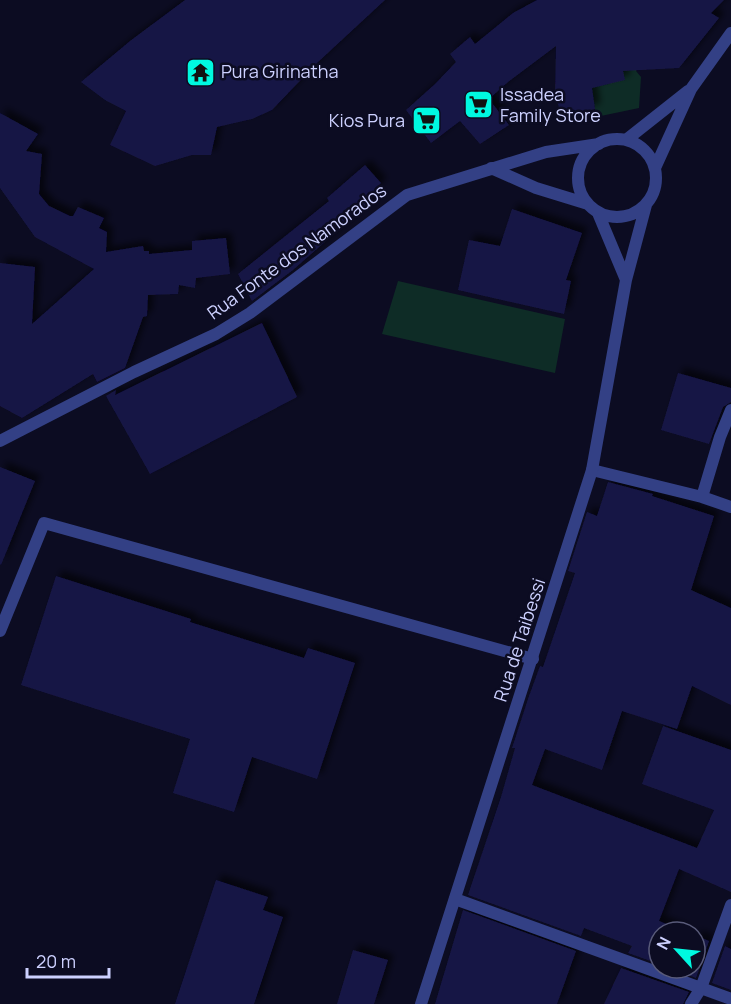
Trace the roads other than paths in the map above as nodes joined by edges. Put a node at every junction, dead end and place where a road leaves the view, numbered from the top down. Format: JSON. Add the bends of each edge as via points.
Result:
{"nodes":[{"id":1,"x":731,"y":33,"type":"edge"},
{"id":2,"x":691,"y":89,"type":"junction"},
{"id":3,"x":626,"y":140,"type":"junction"},
{"id":4,"x":599,"y":144,"type":"junction"},
{"id":5,"x":491,"y":168,"type":"junction"},
{"id":6,"x":655,"y":168,"type":"junction"},
{"id":7,"x":588,"y":204,"type":"junction"},
{"id":8,"x":646,"y":205,"type":"junction"},
{"id":9,"x":598,"y":213,"type":"junction"},
{"id":10,"x":626,"y":280,"type":"junction"},
{"id":11,"x":731,"y":410,"type":"edge"},
{"id":12,"x":0,"y":441,"type":"edge"},
{"id":13,"x":592,"y":470,"type":"junction"},
{"id":14,"x":702,"y":497,"type":"junction"},
{"id":15,"x":731,"y":507,"type":"edge"},
{"id":16,"x":0,"y":631,"type":"edge"},
{"id":17,"x":533,"y":659,"type":"junction"},
{"id":18,"x":455,"y":899,"type":"junction"},
{"id":19,"x":731,"y":905,"type":"edge"},
{"id":20,"x":700,"y":987,"type":"junction"},
{"id":21,"x":731,"y":999,"type":"edge"},
{"id":22,"x":421,"y":1004,"type":"edge"},
{"id":23,"x":691,"y":1004,"type":"edge"}],
"edges":[{"from":1,"to":2,"type":"street"},
{"from":2,"to":3,"type":"street"},
{"from":2,"to":6,"type":"street"},
{"from":3,"to":4,"type":"street"},
{"from":3,"to":6,"type":"street","via":[[649,155]]},
{"from":4,"to":5,"type":"street","name":"Rua Fonte dos Namorados","via":[[546,152]]},
{"from":4,"to":7,"type":"street","via":[[581,165],[581,192]]},
{"from":5,"to":7,"type":"street","via":[[536,188]]},
{"from":5,"to":12,"type":"street","name":"Rua Fonte dos Namorados","via":[[407,195],[250,313],[216,334]]},
{"from":6,"to":8,"type":"street","via":[[653,195]]},
{"from":7,"to":9,"type":"street"},
{"from":8,"to":9,"type":"street","via":[[623,217]]},
{"from":8,"to":10,"type":"street","name":"Rua de Taibessi"},
{"from":9,"to":10,"type":"street"},
{"from":10,"to":13,"type":"street","name":"Rua de Taibessi"},
{"from":11,"to":14,"type":"street"},
{"from":13,"to":14,"type":"street"},
{"from":13,"to":17,"type":"street","name":"Rua de Taibessi"},
{"from":14,"to":15,"type":"street"},
{"from":16,"to":17,"type":"street","via":[[44,523]]},
{"from":17,"to":18,"type":"street","name":"Rua de Taibessi"},
{"from":18,"to":20,"type":"street"},
{"from":18,"to":22,"type":"street","name":"Rua de Taibessi"},
{"from":19,"to":20,"type":"street"},
{"from":20,"to":21,"type":"street"},
{"from":20,"to":23,"type":"street"}]}
